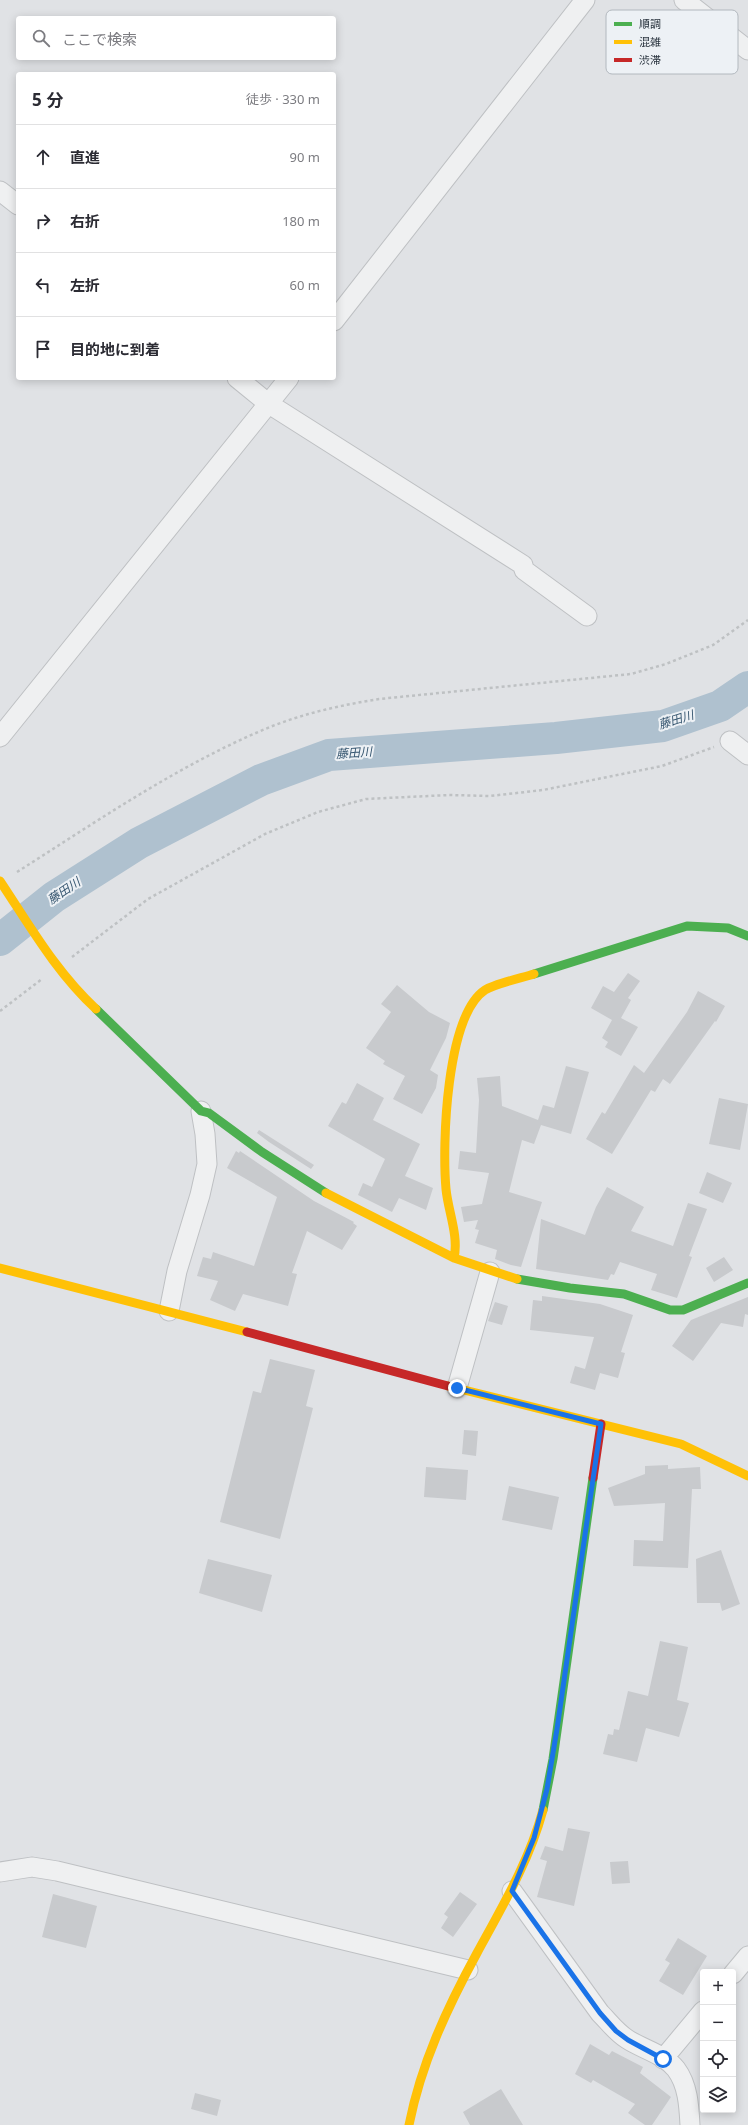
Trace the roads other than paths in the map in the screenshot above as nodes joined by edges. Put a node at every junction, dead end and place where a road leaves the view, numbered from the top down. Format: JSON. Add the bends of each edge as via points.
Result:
{"nodes":[{"id":1,"x":585,"y":0,"type":"edge"},
{"id":2,"x":684,"y":0,"type":"edge"},
{"id":3,"x":697,"y":10,"type":"edge"},
{"id":4,"x":738,"y":42,"type":"edge"},
{"id":5,"x":748,"y":50,"type":"edge"},
{"id":6,"x":0,"y":191,"type":"edge"},
{"id":7,"x":16,"y":203,"type":"edge"},
{"id":8,"x":336,"y":318,"type":"edge"},
{"id":9,"x":239,"y":380,"type":"edge"},
{"id":10,"x":287,"y":380,"type":"edge"},
{"id":11,"x":269,"y":404,"type":"junction"},
{"id":12,"x":587,"y":616,"type":"dead end"},
{"id":13,"x":0,"y":737,"type":"edge"},
{"id":14,"x":730,"y":741,"type":"road end"},
{"id":15,"x":748,"y":755,"type":"edge"},
{"id":16,"x":0,"y":881,"type":"edge"},
{"id":17,"x":748,"y":936,"type":"edge"},
{"id":18,"x":201,"y":1111,"type":"junction"},
{"id":19,"x":454,"y":1258,"type":"junction"},
{"id":20,"x":0,"y":1268,"type":"edge"},
{"id":21,"x":490,"y":1272,"type":"junction"},
{"id":22,"x":748,"y":1283,"type":"edge"},
{"id":23,"x":169,"y":1311,"type":"junction"},
{"id":24,"x":457,"y":1388,"type":"junction"},
{"id":25,"x":601,"y":1424,"type":"junction"},
{"id":26,"x":748,"y":1476,"type":"edge"},
{"id":27,"x":0,"y":1872,"type":"edge"},
{"id":28,"x":512,"y":1891,"type":"junction"},
{"id":29,"x":748,"y":1956,"type":"edge"},
{"id":30,"x":468,"y":1970,"type":"junction"},
{"id":31,"x":736,"y":1970,"type":"edge"},
{"id":32,"x":700,"y":2015,"type":"edge"},
{"id":33,"x":663,"y":2059,"type":"junction"},
{"id":34,"x":409,"y":2125,"type":"edge"},
{"id":35,"x":690,"y":2125,"type":"edge"}],
"edges":[{"from":1,"to":8,"type":"street"},
{"from":2,"to":3,"type":"street"},
{"from":4,"to":5,"type":"street"},
{"from":6,"to":7,"type":"street"},
{"from":9,"to":11,"type":"street"},
{"from":10,"to":11,"type":"street"},
{"from":11,"to":12,"type":"street","via":[[523,565],[524,570]]},
{"from":11,"to":13,"type":"street"},
{"from":14,"to":15,"type":"street"},
{"from":16,"to":18,"type":"street","via":[[76,992],[172,1080]]},
{"from":17,"to":19,"type":"street","via":[[728,928],[687,926],[485,990],[471,1004],[455,1051],[447,1095],[446,1184],[455,1244]]},
{"from":18,"to":19,"type":"street","via":[[209,1113],[227,1125],[321,1191]]},
{"from":18,"to":23,"type":"street","via":[[206,1134],[207,1164],[177,1271]]},
{"from":19,"to":21,"type":"street"},
{"from":20,"to":23,"type":"street"},
{"from":21,"to":22,"type":"street","via":[[570,1288],[624,1294],[670,1310],[683,1310]]},
{"from":21,"to":24,"type":"street"},
{"from":23,"to":24,"type":"street"},
{"from":24,"to":25,"type":"street"},
{"from":25,"to":26,"type":"street","via":[[681,1444]]},
{"from":25,"to":28,"type":"street","via":[[547,1789],[534,1838]]},
{"from":27,"to":30,"type":"street","via":[[32,1867],[57,1871]]},
{"from":28,"to":30,"type":"street"},
{"from":28,"to":33,"type":"street","via":[[600,2013],[616,2031]]},
{"from":29,"to":31,"type":"street"},
{"from":30,"to":34,"type":"street","via":[[435,2040],[412,2105]]},
{"from":32,"to":33,"type":"street"},
{"from":33,"to":35,"type":"street","via":[[676,2069],[685,2087]]}]}
